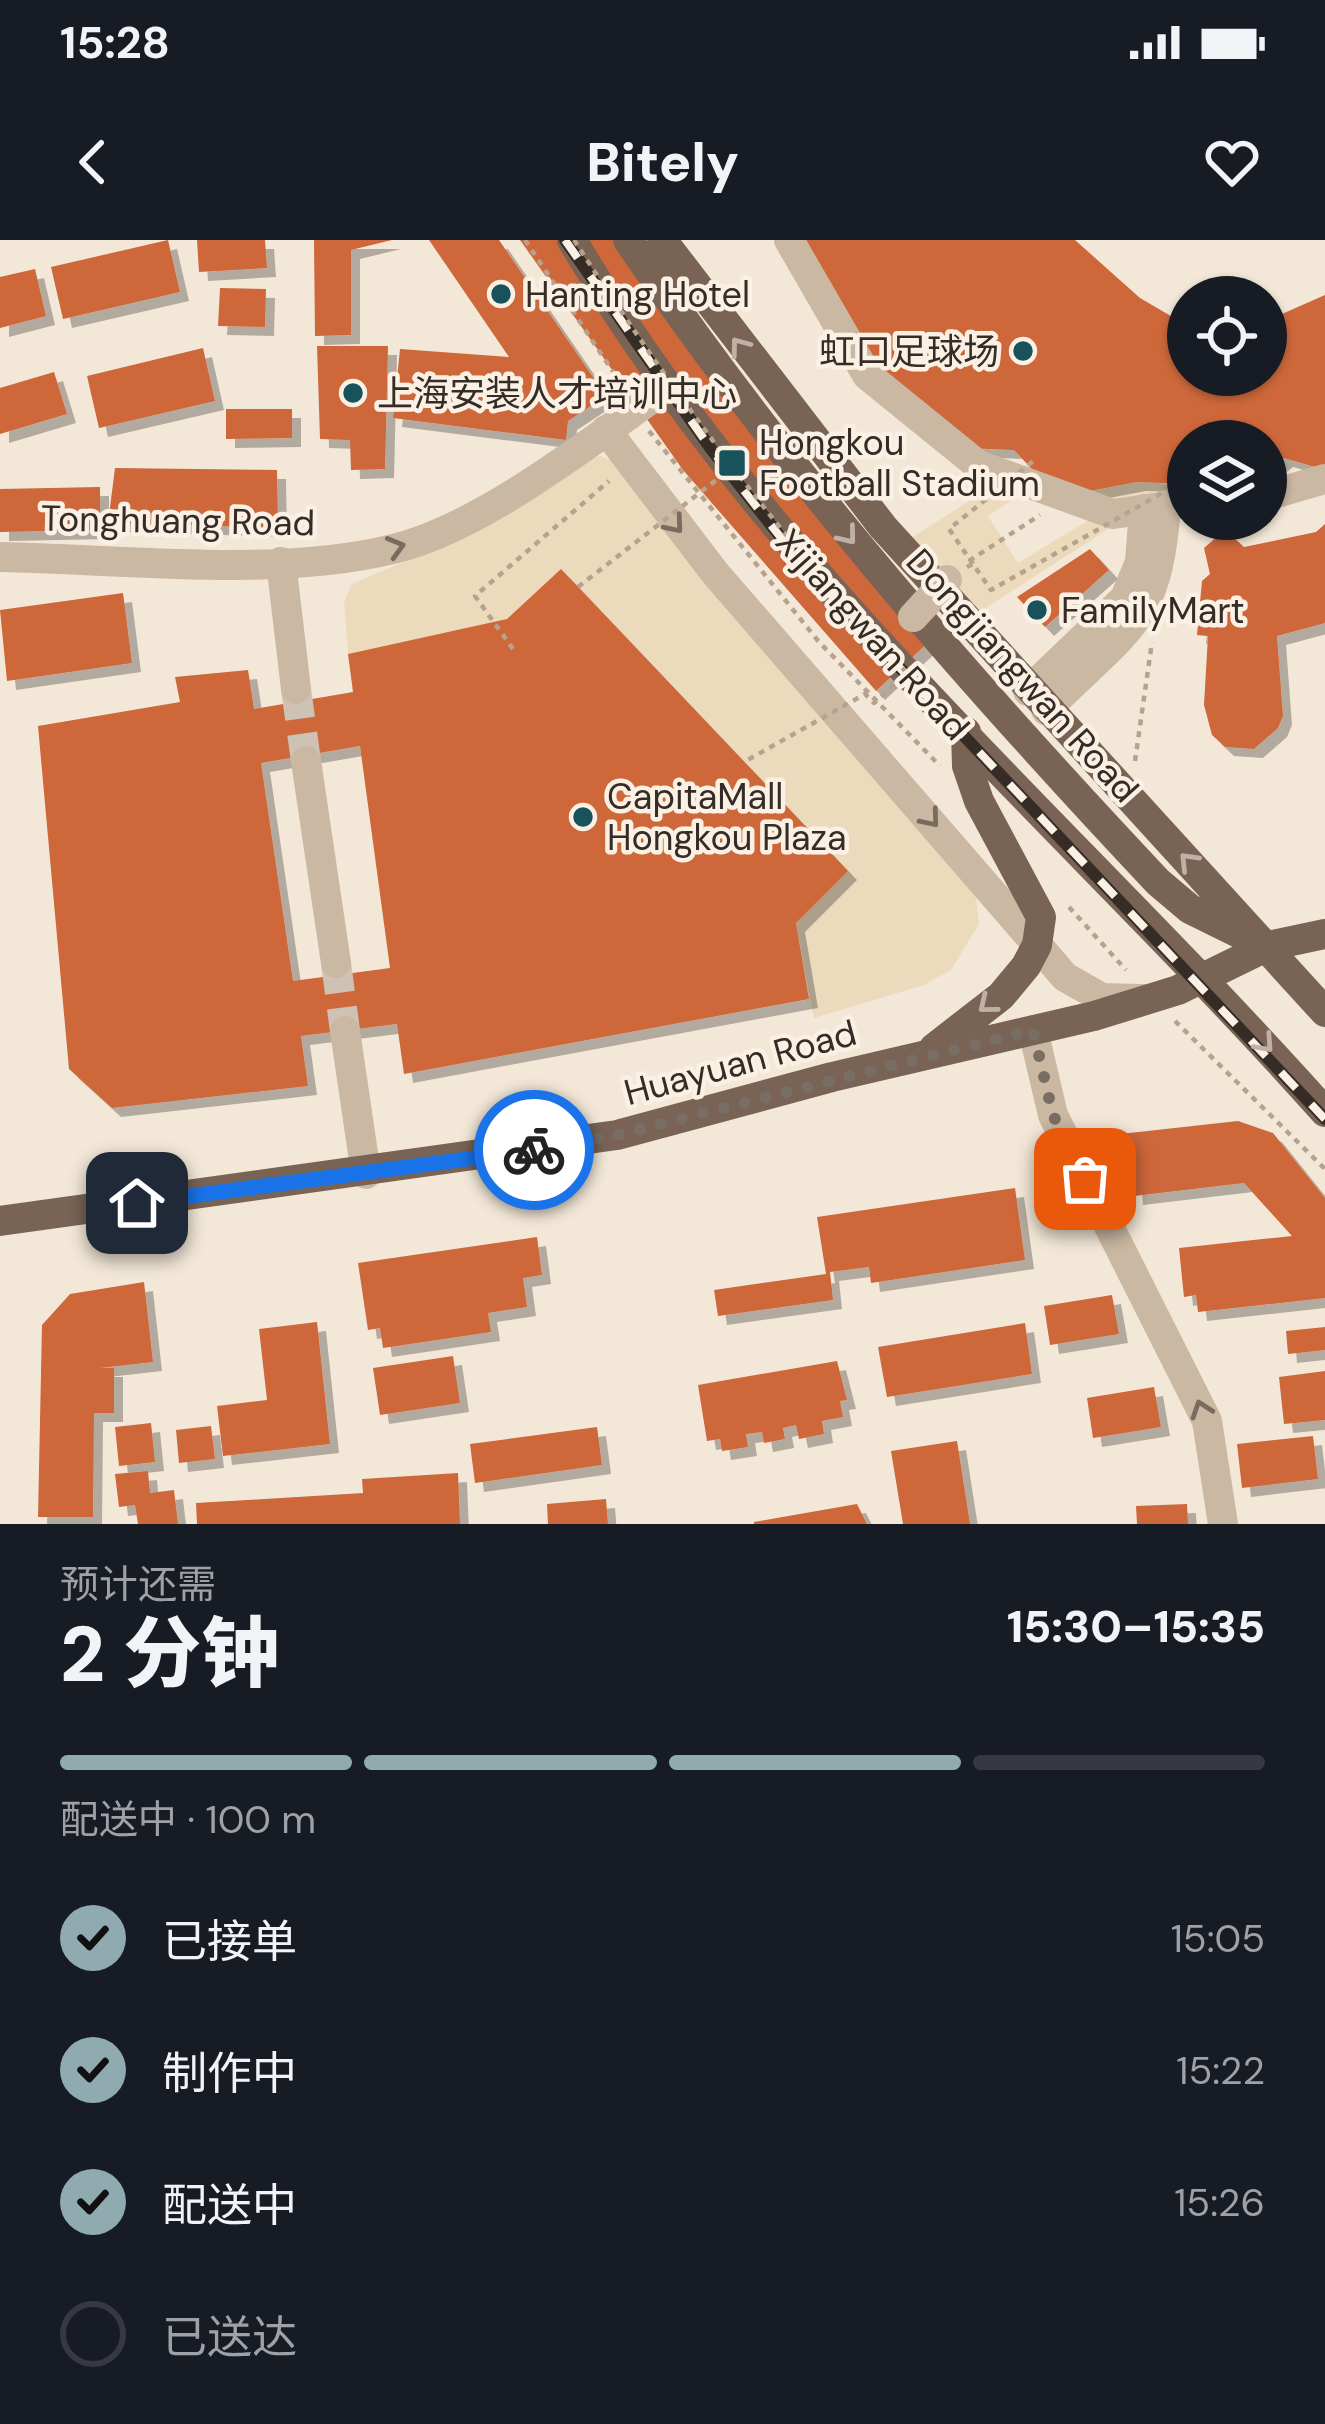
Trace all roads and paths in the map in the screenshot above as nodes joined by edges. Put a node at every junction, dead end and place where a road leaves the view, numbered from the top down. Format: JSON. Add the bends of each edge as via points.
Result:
{"nodes":[{"id":1,"x":525,"y":240,"type":"edge"},
{"id":2,"x":573,"y":240,"type":"edge"},
{"id":3,"x":628,"y":240,"type":"edge"},
{"id":4,"x":662,"y":240,"type":"edge"},
{"id":5,"x":789,"y":240,"type":"edge"},
{"id":6,"x":668,"y":387,"type":"junction"},
{"id":7,"x":633,"y":411,"type":"junction"},
{"id":8,"x":596,"y":437,"type":"junction"},
{"id":9,"x":1015,"y":449,"type":"dead end"},
{"id":10,"x":1036,"y":459,"type":"junction"},
{"id":11,"x":733,"y":467,"type":"junction"},
{"id":12,"x":1054,"y":467,"type":"dead end"},
{"id":13,"x":1325,"y":479,"type":"edge"},
{"id":14,"x":609,"y":481,"type":"dead end"},
{"id":15,"x":1287,"y":490,"type":"edge"},
{"id":16,"x":1166,"y":498,"type":"edge"},
{"id":17,"x":1052,"y":508,"type":"dead end"},
{"id":18,"x":0,"y":557,"type":"edge"},
{"id":19,"x":281,"y":562,"type":"junction"},
{"id":20,"x":959,"y":571,"type":"junction"},
{"id":21,"x":578,"y":587,"type":"dead end"},
{"id":22,"x":913,"y":617,"type":"dead end"},
{"id":23,"x":1152,"y":638,"type":"dead end"},
{"id":24,"x":513,"y":649,"type":"dead end"},
{"id":25,"x":296,"y":689,"type":"tunnel mouth"},
{"id":26,"x":1037,"y":700,"type":"junction"},
{"id":27,"x":966,"y":732,"type":"junction"},
{"id":28,"x":306,"y":761,"type":"tunnel mouth"},
{"id":29,"x":1135,"y":761,"type":"dead end"},
{"id":30,"x":744,"y":762,"type":"dead end"},
{"id":31,"x":953,"y":780,"type":"dead end"},
{"id":32,"x":1061,"y":898,"type":"dead end"},
{"id":33,"x":1325,"y":934,"type":"edge"},
{"id":34,"x":1037,"y":945,"type":"junction"},
{"id":35,"x":1268,"y":946,"type":"junction"},
{"id":36,"x":336,"y":964,"type":"tunnel mouth"},
{"id":37,"x":1205,"y":977,"type":"junction"},
{"id":38,"x":1152,"y":999,"type":"junction"},
{"id":39,"x":1325,"y":1012,"type":"edge"},
{"id":40,"x":1033,"y":1030,"type":"junction"},
{"id":41,"x":345,"y":1031,"type":"tunnel mouth"},
{"id":42,"x":926,"y":1054,"type":"junction"},
{"id":43,"x":1325,"y":1112,"type":"edge"},
{"id":44,"x":1325,"y":1169,"type":"edge"},
{"id":45,"x":366,"y":1174,"type":"junction"},
{"id":46,"x":0,"y":1221,"type":"edge"},
{"id":47,"x":1223,"y":1524,"type":"edge"}],
"edges":[{"from":1,"to":7,"type":"path","name":"Xijiangwan Road","via":[[618,376]]},
{"from":2,"to":6,"type":"main road","name":"Xijiangwan Road"},
{"from":2,"to":11,"type":"path","bridge":true},
{"from":3,"to":35,"type":"main road","name":"Dongjiangwan Road","one_way":true,"via":[[794,469],[958,664],[1158,882],[1227,930]]},
{"from":26,"to":4,"type":"main road","name":"Dongjiangwan Road","one_way":true,"via":[[883,527]]},
{"from":5,"to":16,"type":"street","via":[[867,375],[978,465],[1113,514]]},
{"from":6,"to":7,"type":"street","name":"Tonghuang Road"},
{"from":6,"to":27,"type":"main road","name":"Xijiangwan Road","via":[[832,595]]},
{"from":7,"to":8,"type":"street","name":"Tonghuang Road"},
{"from":7,"to":31,"type":"path","name":"Xijiangwan Road","via":[[819,642]]},
{"from":19,"to":8,"type":"street","name":"Tonghuang Road","one_way":true,"via":[[417,541]]},
{"from":8,"to":34,"type":"street","one_way":true},
{"from":9,"to":10,"type":"path"},
{"from":10,"to":12,"type":"path"},
{"from":10,"to":20,"type":"path","bridge":true,"via":[[949,529]]},
{"from":11,"to":21,"type":"path","bridge":true},
{"from":11,"to":30,"type":"path","bridge":true,"via":[[907,673],[874,703],[865,694]]},
{"from":13,"to":15,"type":"street"},
{"from":14,"to":24,"type":"path","via":[[475,596]]},
{"from":16,"to":20,"type":"path","bridge":true,"via":[[991,590]]},
{"from":16,"to":26,"type":"street","via":[[1162,561],[1146,606]]},
{"from":17,"to":20,"type":"path"},
{"from":18,"to":19,"type":"street","name":"Tonghuang Road"},
{"from":19,"to":25,"type":"street"},
{"from":20,"to":22,"type":"street","bridge":true},
{"from":23,"to":29,"type":"path"},
{"from":35,"to":26,"type":"main road","name":"Dongjiangwan Road","one_way":true},
{"from":27,"to":34,"type":"main road","via":[[979,802],[1041,917]]},
{"from":27,"to":37,"type":"main road","name":"Xijiangwan Road"},
{"from":28,"to":36,"type":"street"},
{"from":32,"to":38,"type":"path"},
{"from":33,"to":35,"type":"main road","name":"Huayuan Road"},
{"from":34,"to":38,"type":"street","via":[[1082,990]]},
{"from":34,"to":42,"type":"main road","one_way":true,"via":[[1001,996]]},
{"from":35,"to":37,"type":"main road","name":"Huayuan Road"},
{"from":35,"to":39,"type":"main road","name":"Dongjiangwan Road"},
{"from":37,"to":38,"type":"main road","name":"Huayuan Road"},
{"from":37,"to":43,"type":"main road","one_way":true},
{"from":38,"to":40,"type":"main road","name":"Huayuan Road"},
{"from":38,"to":44,"type":"path"},
{"from":40,"to":42,"type":"main road","name":"Huayuan Road"},
{"from":47,"to":40,"type":"street","one_way":true,"via":[[1207,1421],[1053,1115]]},
{"from":41,"to":45,"type":"street"},
{"from":42,"to":45,"type":"main road","name":"Huayuan Road","via":[[617,1135]]},
{"from":45,"to":46,"type":"main road","name":"Huayuan Road"}]}
